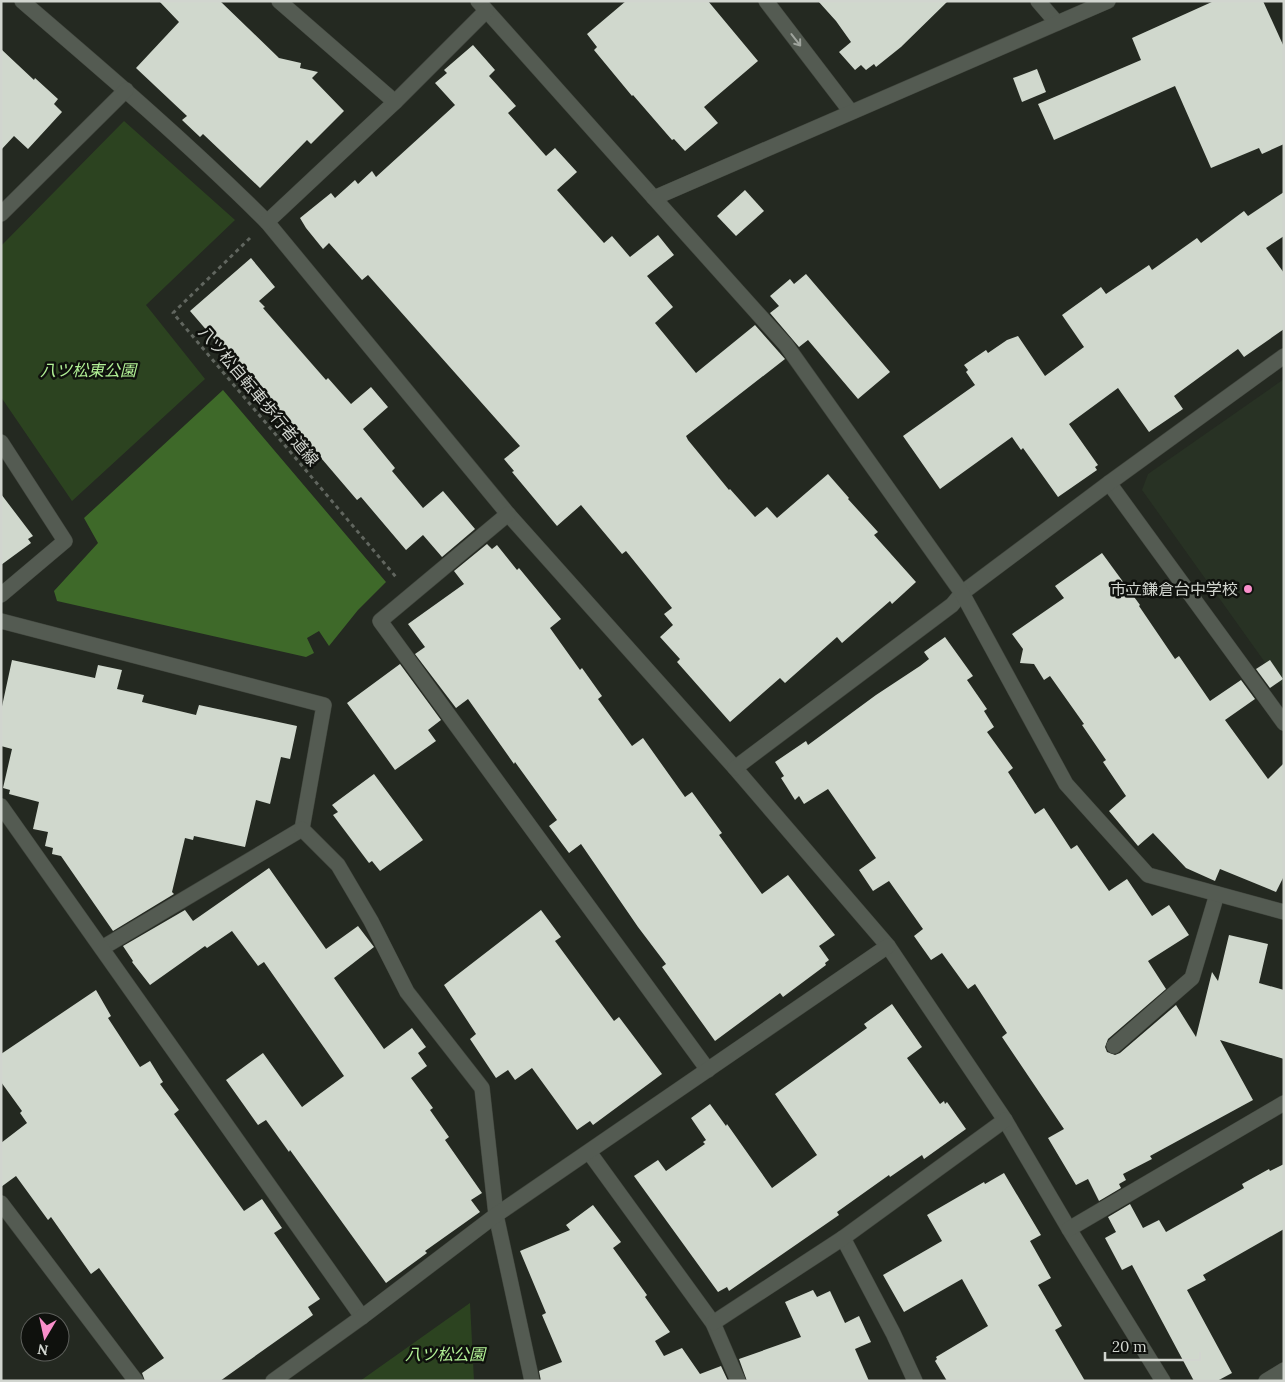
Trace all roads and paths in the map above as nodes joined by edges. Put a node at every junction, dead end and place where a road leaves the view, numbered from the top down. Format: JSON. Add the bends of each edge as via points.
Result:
{"nodes":[{"id":1,"x":22,"y":1,"type":"edge"},
{"id":2,"x":279,"y":1,"type":"edge"},
{"id":3,"x":766,"y":1,"type":"edge"},
{"id":4,"x":1038,"y":1,"type":"edge"},
{"id":5,"x":1108,"y":1,"type":"edge"},
{"id":6,"x":482,"y":6,"type":"edge"},
{"id":7,"x":1057,"y":23,"type":"junction"},
{"id":8,"x":126,"y":90,"type":"junction"},
{"id":9,"x":395,"y":102,"type":"junction"},
{"id":10,"x":852,"y":112,"type":"junction"},
{"id":11,"x":654,"y":198,"type":"junction"},
{"id":12,"x":1,"y":214,"type":"edge"},
{"id":13,"x":267,"y":222,"type":"junction"},
{"id":14,"x":1284,"y":356,"type":"edge"},
{"id":15,"x":1,"y":442,"type":"edge"},
{"id":16,"x":1109,"y":483,"type":"junction"},
{"id":17,"x":508,"y":514,"type":"junction"},
{"id":18,"x":962,"y":594,"type":"junction"},
{"id":19,"x":1,"y":595,"type":"edge"},
{"id":20,"x":411,"y":596,"type":"junction"},
{"id":21,"x":1,"y":622,"type":"edge"},
{"id":22,"x":1284,"y":723,"type":"edge"},
{"id":23,"x":735,"y":768,"type":"junction"},
{"id":24,"x":1,"y":806,"type":"edge"},
{"id":25,"x":302,"y":829,"type":"junction"},
{"id":26,"x":1217,"y":894,"type":"junction"},
{"id":27,"x":1284,"y":912,"type":"edge"},
{"id":28,"x":888,"y":946,"type":"junction"},
{"id":29,"x":102,"y":948,"type":"junction"},
{"id":30,"x":1114,"y":1046,"type":"dead end"},
{"id":31,"x":708,"y":1070,"type":"junction"},
{"id":32,"x":1284,"y":1103,"type":"edge"},
{"id":33,"x":1005,"y":1120,"type":"junction"},
{"id":34,"x":589,"y":1152,"type":"junction"},
{"id":35,"x":1,"y":1203,"type":"edge"},
{"id":36,"x":496,"y":1215,"type":"junction"},
{"id":37,"x":1069,"y":1230,"type":"junction"},
{"id":38,"x":843,"y":1238,"type":"junction"},
{"id":39,"x":362,"y":1317,"type":"junction"},
{"id":40,"x":713,"y":1323,"type":"junction"},
{"id":41,"x":1284,"y":1370,"type":"edge"},
{"id":42,"x":136,"y":1381,"type":"edge"},
{"id":43,"x":273,"y":1381,"type":"edge"},
{"id":44,"x":532,"y":1381,"type":"edge"},
{"id":45,"x":738,"y":1381,"type":"edge"},
{"id":46,"x":915,"y":1381,"type":"edge"},
{"id":47,"x":1163,"y":1381,"type":"edge"},
{"id":48,"x":1266,"y":1381,"type":"edge"}],
"edges":[{"from":1,"to":8,"type":"street"},
{"from":2,"to":9,"type":"street"},
{"from":3,"to":10,"type":"street","one_way":true},
{"from":4,"to":7,"type":"street"},
{"from":5,"to":7,"type":"street"},
{"from":6,"to":9,"type":"street"},
{"from":6,"to":11,"type":"street"},
{"from":7,"to":10,"type":"street"},
{"from":8,"to":12,"type":"street"},
{"from":8,"to":13,"type":"street","via":[[228,182]]},
{"from":9,"to":13,"type":"street"},
{"from":10,"to":11,"type":"street"},
{"from":11,"to":18,"type":"street","via":[[786,345]]},
{"from":13,"to":17,"type":"street"},
{"from":13,"to":20,"type":"path","name":"八ツ松自転車歩行者道線","via":[[173,313]]},
{"from":14,"to":16,"type":"street"},
{"from":15,"to":19,"type":"street","via":[[65,540]]},
{"from":16,"to":18,"type":"street"},
{"from":16,"to":22,"type":"street"},
{"from":17,"to":20,"type":"street"},
{"from":17,"to":23,"type":"street"},
{"from":18,"to":23,"type":"street","via":[[952,605]]},
{"from":18,"to":26,"type":"street","via":[[1066,784],[1148,875]]},
{"from":20,"to":31,"type":"street","via":[[380,621]]},
{"from":21,"to":25,"type":"street","via":[[324,705]]},
{"from":23,"to":28,"type":"street"},
{"from":24,"to":29,"type":"street"},
{"from":25,"to":29,"type":"street"},
{"from":25,"to":36,"type":"street","via":[[338,865],[407,992],[482,1088]]},
{"from":26,"to":27,"type":"street"},
{"from":26,"to":30,"type":"street","via":[[1192,978]]},
{"from":28,"to":31,"type":"street"},
{"from":28,"to":33,"type":"street"},
{"from":29,"to":39,"type":"street"},
{"from":31,"to":34,"type":"street"},
{"from":32,"to":37,"type":"street"},
{"from":33,"to":37,"type":"street"},
{"from":33,"to":38,"type":"street"},
{"from":34,"to":36,"type":"street"},
{"from":34,"to":40,"type":"street"},
{"from":35,"to":42,"type":"street"},
{"from":36,"to":39,"type":"street"},
{"from":36,"to":44,"type":"street"},
{"from":37,"to":47,"type":"street"},
{"from":38,"to":40,"type":"street"},
{"from":38,"to":46,"type":"street"},
{"from":39,"to":43,"type":"street"},
{"from":40,"to":45,"type":"street"},
{"from":41,"to":48,"type":"street"}]}
